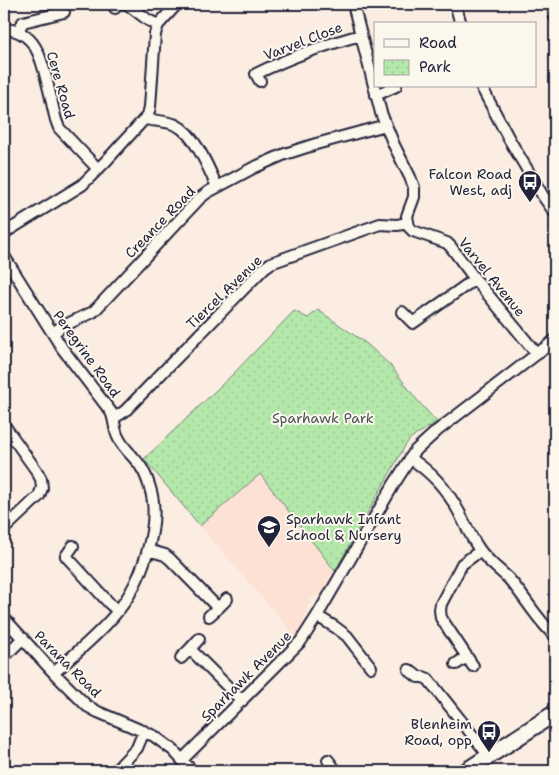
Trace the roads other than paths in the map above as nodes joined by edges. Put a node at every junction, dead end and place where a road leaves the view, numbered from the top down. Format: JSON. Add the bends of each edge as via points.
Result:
{"nodes":[{"id":1,"x":127,"y":4,"type":"edge"},
{"id":2,"x":177,"y":4,"type":"edge"},
{"id":3,"x":352,"y":4,"type":"edge"},
{"id":4,"x":455,"y":4,"type":"edge"},
{"id":5,"x":552,"y":4,"type":"edge"},
{"id":6,"x":64,"y":12,"type":"dead end"},
{"id":7,"x":555,"y":17,"type":"edge"},
{"id":8,"x":460,"y":22,"type":"edge"},
{"id":9,"x":158,"y":25,"type":"junction"},
{"id":10,"x":4,"y":29,"type":"edge"},
{"id":11,"x":18,"y":32,"type":"junction"},
{"id":12,"x":361,"y":35,"type":"junction"},
{"id":13,"x":255,"y":74,"type":"dead end"},
{"id":14,"x":374,"y":87,"type":"edge"},
{"id":15,"x":374,"y":88,"type":"edge"},
{"id":16,"x":392,"y":88,"type":"edge"},
{"id":17,"x":482,"y":88,"type":"edge"},
{"id":18,"x":376,"y":95,"type":"junction"},
{"id":19,"x":145,"y":120,"type":"junction"},
{"id":20,"x":386,"y":125,"type":"junction"},
{"id":21,"x":98,"y":169,"type":"junction"},
{"id":22,"x":217,"y":187,"type":"junction"},
{"id":23,"x":555,"y":213,"type":"edge"},
{"id":24,"x":408,"y":223,"type":"junction"},
{"id":25,"x":4,"y":233,"type":"edge"},
{"id":26,"x":4,"y":256,"type":"edge"},
{"id":27,"x":475,"y":279,"type":"junction"},
{"id":28,"x":402,"y":312,"type":"dead end"},
{"id":29,"x":52,"y":333,"type":"junction"},
{"id":30,"x":555,"y":340,"type":"edge"},
{"id":31,"x":537,"y":354,"type":"junction"},
{"id":32,"x":114,"y":418,"type":"junction"},
{"id":33,"x":4,"y":425,"type":"edge"},
{"id":34,"x":410,"y":458,"type":"junction"},
{"id":35,"x":4,"y":529,"type":"edge"},
{"id":36,"x":74,"y":546,"type":"dead end"},
{"id":37,"x":148,"y":550,"type":"junction"},
{"id":38,"x":480,"y":551,"type":"junction"},
{"id":39,"x":227,"y":599,"type":"dead end"},
{"id":40,"x":218,"y":608,"type":"junction"},
{"id":41,"x":118,"y":611,"type":"junction"},
{"id":42,"x":210,"y":616,"type":"dead end"},
{"id":43,"x":317,"y":616,"type":"junction"},
{"id":44,"x":4,"y":618,"type":"edge"},
{"id":45,"x":555,"y":636,"type":"edge"},
{"id":46,"x":22,"y":638,"type":"junction"},
{"id":47,"x":199,"y":639,"type":"dead end"},
{"id":48,"x":190,"y":649,"type":"junction"},
{"id":49,"x":4,"y":657,"type":"edge"},
{"id":50,"x":181,"y":658,"type":"dead end"},
{"id":51,"x":456,"y":664,"type":"dead end"},
{"id":52,"x":371,"y":667,"type":"dead end"},
{"id":53,"x":409,"y":670,"type":"dead end"},
{"id":54,"x":54,"y":673,"type":"junction"},
{"id":55,"x":242,"y":701,"type":"junction"},
{"id":56,"x":555,"y":713,"type":"edge"},
{"id":57,"x":144,"y":731,"type":"junction"},
{"id":58,"x":182,"y":760,"type":"junction"},
{"id":59,"x":328,"y":760,"type":"dead end"},
{"id":60,"x":479,"y":765,"type":"edge"},
{"id":61,"x":115,"y":771,"type":"edge"},
{"id":62,"x":192,"y":771,"type":"edge"},
{"id":63,"x":336,"y":771,"type":"edge"}],
"edges":[{"from":1,"to":9,"type":"street"},
{"from":2,"to":9,"type":"street"},
{"from":3,"to":12,"type":"street"},
{"from":4,"to":8,"type":"street"},
{"from":5,"to":7,"type":"street"},
{"from":6,"to":11,"type":"street","via":[[23,22]]},
{"from":9,"to":19,"type":"street","via":[[154,34],[150,107]]},
{"from":10,"to":11,"type":"street","name":"Cere Road"},
{"from":11,"to":21,"type":"street","name":"Cere Road","via":[[34,44],[40,54],[59,128]]},
{"from":12,"to":13,"type":"street","name":"Varvel Close","via":[[315,48]]},
{"from":12,"to":14,"type":"street"},
{"from":15,"to":18,"type":"street"},
{"from":16,"to":18,"type":"street"},
{"from":17,"to":23,"type":"street"},
{"from":18,"to":20,"type":"street"},
{"from":19,"to":21,"type":"street"},
{"from":19,"to":22,"type":"street","via":[[166,122],[186,131]]},
{"from":20,"to":22,"type":"street","name":"Creance Road","via":[[285,154]]},
{"from":20,"to":24,"type":"street","via":[[414,187]]},
{"from":21,"to":25,"type":"street","via":[[82,185]]},
{"from":22,"to":29,"type":"street","name":"Creance Road","via":[[200,198],[93,312]]},
{"from":24,"to":27,"type":"street","name":"Varvel Avenue","via":[[413,231],[451,246]]},
{"from":24,"to":32,"type":"street","name":"Tiercel Avenue","via":[[380,224],[271,264],[125,411]]},
{"from":26,"to":29,"type":"street","name":"Peregrine Road"},
{"from":27,"to":28,"type":"street","via":[[415,325]]},
{"from":27,"to":31,"type":"street","name":"Varvel Avenue"},
{"from":29,"to":32,"type":"street","name":"Peregrine Road"},
{"from":30,"to":31,"type":"street","name":"Sparhawk Avenue"},
{"from":31,"to":34,"type":"street","name":"Sparhawk Avenue","via":[[424,442]]},
{"from":32,"to":37,"type":"street","name":"Peregrine Road","via":[[118,437],[142,467],[151,490],[154,521]]},
{"from":33,"to":35,"type":"street","via":[[36,470],[42,488],[39,496]]},
{"from":34,"to":38,"type":"street","via":[[438,480]]},
{"from":34,"to":43,"type":"street","name":"Sparhawk Avenue"},
{"from":36,"to":41,"type":"street","via":[[66,556]]},
{"from":37,"to":40,"type":"street","via":[[170,559]]},
{"from":37,"to":41,"type":"street","name":"Peregrine Road","via":[[136,582]]},
{"from":38,"to":45,"type":"street","via":[[509,580]]},
{"from":38,"to":51,"type":"street","via":[[457,571],[438,617],[470,662]]},
{"from":39,"to":40,"type":"street"},
{"from":40,"to":42,"type":"street"},
{"from":41,"to":54,"type":"street","name":"Peregrine Road"},
{"from":43,"to":52,"type":"street","via":[[347,636]]},
{"from":43,"to":55,"type":"street","name":"Sparhawk Avenue","via":[[301,641]]},
{"from":44,"to":46,"type":"street","name":"Parana Road"},
{"from":46,"to":49,"type":"street"},
{"from":46,"to":54,"type":"street","name":"Parana Road"},
{"from":47,"to":48,"type":"street"},
{"from":48,"to":50,"type":"street"},
{"from":48,"to":55,"type":"street"},
{"from":53,"to":60,"type":"street","via":[[428,679]]},
{"from":54,"to":57,"type":"street","name":"Parana Road","via":[[87,706]]},
{"from":55,"to":58,"type":"street","name":"Sparhawk Avenue"},
{"from":56,"to":60,"type":"main road"},
{"from":57,"to":58,"type":"street","name":"Parana Road"},
{"from":57,"to":61,"type":"street","via":[[137,748]]},
{"from":58,"to":62,"type":"street","name":"Parana Road"},
{"from":59,"to":63,"type":"street"}]}
